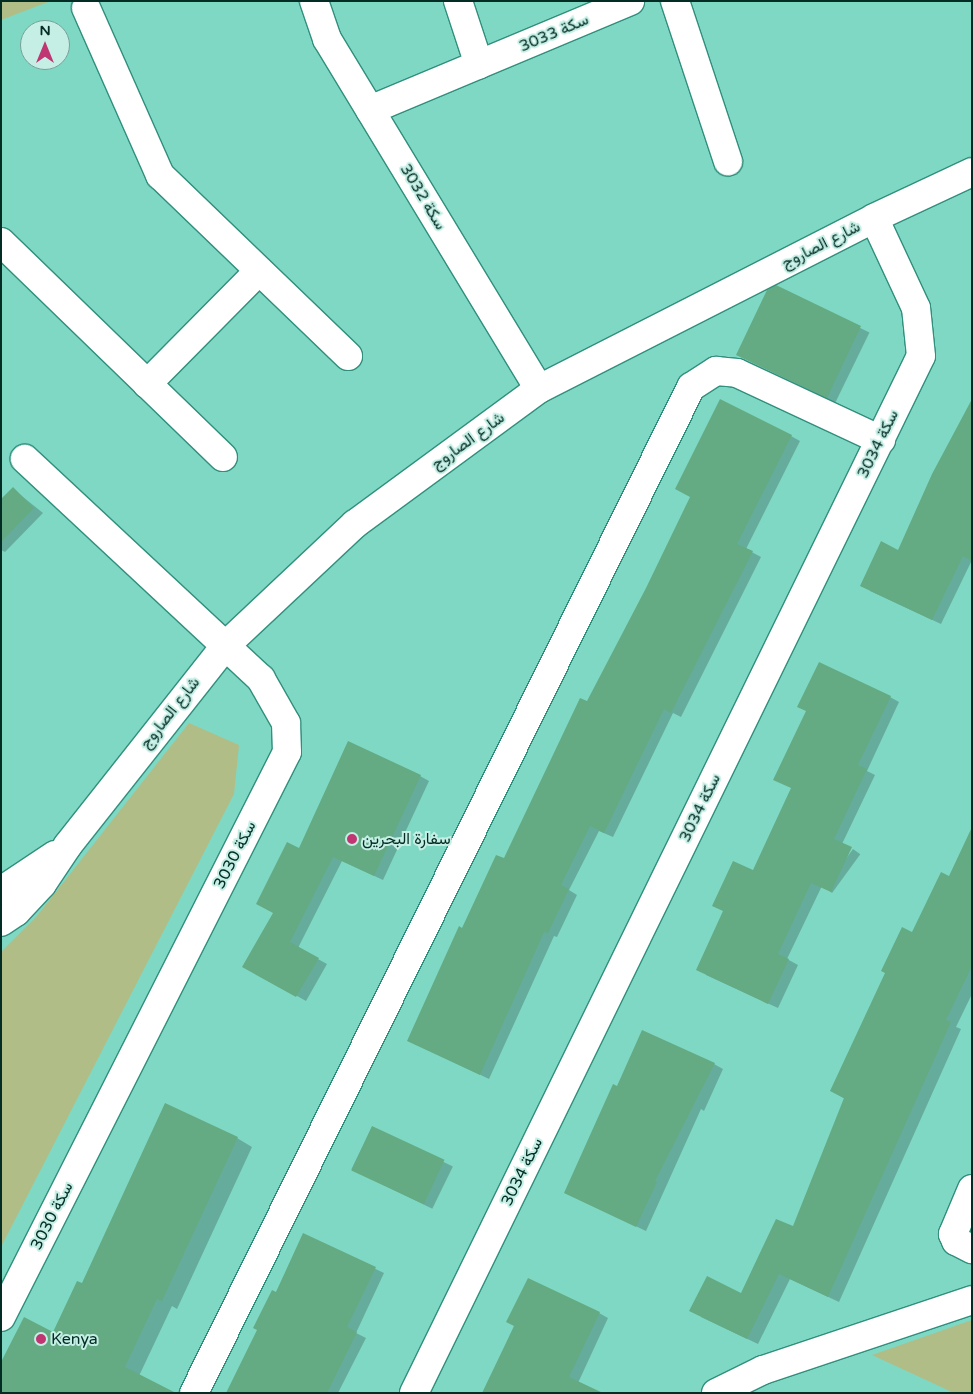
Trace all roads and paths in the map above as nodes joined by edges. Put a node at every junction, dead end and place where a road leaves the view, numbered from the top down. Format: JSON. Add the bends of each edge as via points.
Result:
{"nodes":[{"id":1,"x":314,"y":1,"type":"edge"},
{"id":2,"x":458,"y":1,"type":"edge"},
{"id":3,"x":630,"y":1,"type":"edge"},
{"id":4,"x":675,"y":1,"type":"edge"},
{"id":5,"x":91,"y":4,"type":"edge"},
{"id":6,"x":479,"y":65,"type":"junction"},
{"id":7,"x":370,"y":110,"type":"junction"},
{"id":8,"x":728,"y":161,"type":"dead end"},
{"id":9,"x":972,"y":172,"type":"edge"},
{"id":10,"x":874,"y":218,"type":"junction"},
{"id":11,"x":1,"y":242,"type":"edge"},
{"id":12,"x":259,"y":270,"type":"junction"},
{"id":13,"x":348,"y":356,"type":"dead end"},
{"id":14,"x":147,"y":384,"type":"junction"},
{"id":15,"x":539,"y":389,"type":"junction"},
{"id":16,"x":880,"y":440,"type":"junction"},
{"id":17,"x":223,"y":457,"type":"dead end"},
{"id":18,"x":25,"y":459,"type":"dead end"},
{"id":19,"x":225,"y":646,"type":"junction"},
{"id":20,"x":68,"y":845,"type":"junction"},
{"id":21,"x":1,"y":891,"type":"edge"},
{"id":22,"x":1,"y":922,"type":"edge"},
{"id":23,"x":972,"y":1190,"type":"edge"},
{"id":24,"x":972,"y":1249,"type":"edge"},
{"id":25,"x":972,"y":1300,"type":"edge"},
{"id":26,"x":1,"y":1317,"type":"edge"},
{"id":27,"x":194,"y":1393,"type":"edge"},
{"id":28,"x":414,"y":1393,"type":"edge"},
{"id":29,"x":716,"y":1393,"type":"edge"}],
"edges":[{"from":1,"to":7,"type":"street","name":"سكة 3032","via":[[327,39]]},
{"from":2,"to":6,"type":"street"},
{"from":3,"to":6,"type":"street","name":"سكة 3033"},
{"from":4,"to":8,"type":"street"},
{"from":5,"to":12,"type":"street","via":[[160,175]]},
{"from":6,"to":7,"type":"street","name":"سكة 3033"},
{"from":7,"to":15,"type":"street","name":"سكة 3032"},
{"from":9,"to":10,"type":"street","name":"شارع الصاروج"},
{"from":10,"to":15,"type":"street","name":"شارع الصاروج"},
{"from":10,"to":16,"type":"street","name":"سكة 3034","via":[[916,308],[921,356]]},
{"from":11,"to":14,"type":"street"},
{"from":12,"to":13,"type":"street"},
{"from":12,"to":14,"type":"street"},
{"from":14,"to":17,"type":"street"},
{"from":15,"to":19,"type":"street","name":"شارع الصاروج","via":[[355,524]]},
{"from":16,"to":27,"type":"street","via":[[737,372],[716,371],[691,387]]},
{"from":16,"to":28,"type":"street","name":"سكة 3034"},
{"from":18,"to":19,"type":"street","name":"سكة 3030"},
{"from":19,"to":20,"type":"street","name":"شارع الصاروج"},
{"from":19,"to":26,"type":"street","name":"سكة 3030","via":[[261,679],[286,722],[287,752]]},
{"from":20,"to":21,"type":"street","name":"شارع الصاروج"},
{"from":20,"to":22,"type":"street","name":"شارع الصاروج","via":[[42,884],[16,912]]},
{"from":23,"to":24,"type":"street","via":[[952,1234],[956,1241]]},
{"from":25,"to":29,"type":"street","via":[[782,1363]]}]}
